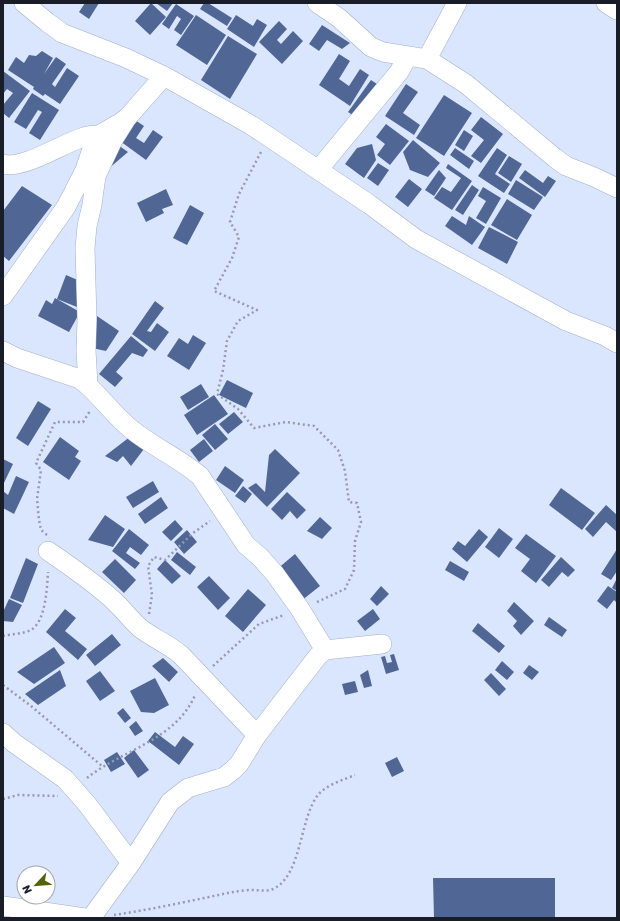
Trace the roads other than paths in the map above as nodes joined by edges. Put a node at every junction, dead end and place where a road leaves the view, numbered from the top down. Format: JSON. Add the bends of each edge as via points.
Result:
{"nodes":[{"id":1,"x":24,"y":3,"type":"edge"},
{"id":2,"x":317,"y":3,"type":"edge"},
{"id":3,"x":457,"y":3,"type":"edge"},
{"id":4,"x":606,"y":3,"type":"edge"},
{"id":5,"x":617,"y":10,"type":"edge"},
{"id":6,"x":408,"y":56,"type":"junction"},
{"id":7,"x":426,"y":59,"type":"junction"},
{"id":8,"x":164,"y":76,"type":"junction"},
{"id":9,"x":127,"y":118,"type":"junction"},
{"id":10,"x":99,"y":135,"type":"junction"},
{"id":11,"x":3,"y":164,"type":"edge"},
{"id":12,"x":318,"y":170,"type":"junction"},
{"id":13,"x":617,"y":188,"type":"edge"},
{"id":14,"x":3,"y":296,"type":"edge"},
{"id":15,"x":617,"y":343,"type":"edge"},
{"id":16,"x":3,"y":351,"type":"edge"},
{"id":17,"x":88,"y":385,"type":"junction"},
{"id":18,"x":48,"y":551,"type":"road end"},
{"id":19,"x":382,"y":644,"type":"dead end"},
{"id":20,"x":326,"y":650,"type":"junction"},
{"id":21,"x":3,"y":733,"type":"edge"},
{"id":22,"x":257,"y":735,"type":"junction"},
{"id":23,"x":131,"y":863,"type":"junction"},
{"id":24,"x":3,"y":906,"type":"edge"},
{"id":25,"x":85,"y":918,"type":"edge"},
{"id":26,"x":91,"y":918,"type":"edge"}],
"edges":[{"from":1,"to":8,"type":"street","via":[[62,33]]},
{"from":2,"to":6,"type":"street","via":[[339,18],[371,47],[383,52]]},
{"from":3,"to":7,"type":"street"},
{"from":4,"to":5,"type":"street"},
{"from":6,"to":7,"type":"street"},
{"from":6,"to":12,"type":"street","via":[[399,72]]},
{"from":7,"to":13,"type":"street","via":[[466,84],[566,166]]},
{"from":8,"to":9,"type":"street"},
{"from":8,"to":12,"type":"street","via":[[218,105]]},
{"from":9,"to":10,"type":"street"},
{"from":9,"to":17,"type":"street","via":[[96,176],[87,226],[85,248]]},
{"from":10,"to":11,"type":"street","via":[[82,137],[20,164]]},
{"from":10,"to":14,"type":"street","via":[[66,207]]},
{"from":12,"to":15,"type":"street","via":[[416,239],[566,321]]},
{"from":16,"to":17,"type":"street","via":[[80,379]]},
{"from":17,"to":20,"type":"street","via":[[123,422],[200,476],[246,545],[275,574]]},
{"from":18,"to":22,"type":"street","via":[[74,568],[149,634],[172,647]]},
{"from":19,"to":20,"type":"street"},
{"from":20,"to":22,"type":"street","via":[[312,663]]},
{"from":21,"to":23,"type":"street","via":[[74,789]]},
{"from":22,"to":23,"type":"street","via":[[233,770],[224,776],[188,788],[170,802]]},
{"from":23,"to":26,"type":"street"},
{"from":24,"to":25,"type":"street"}]}
